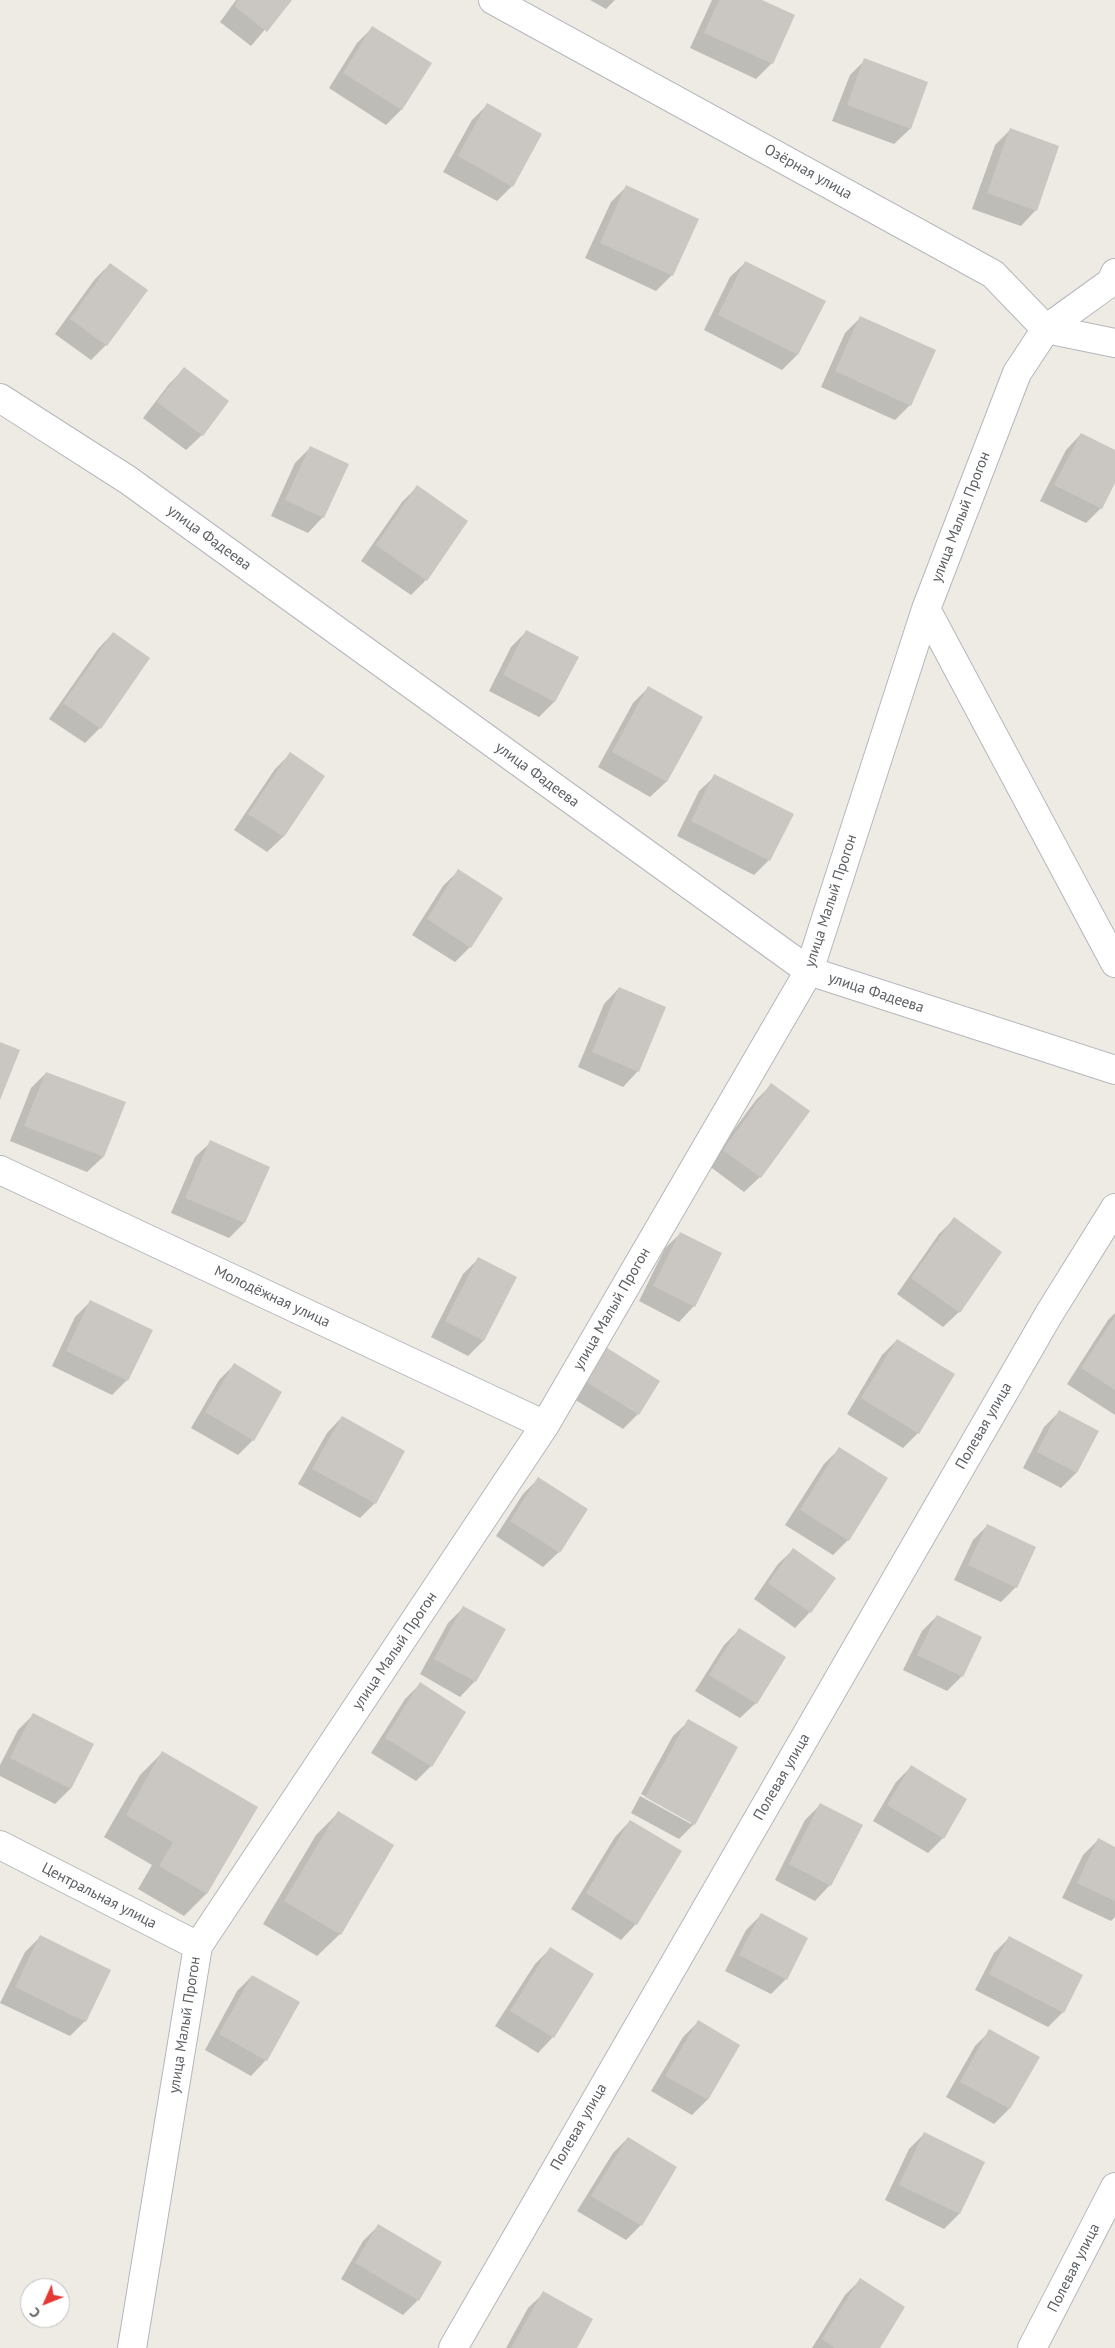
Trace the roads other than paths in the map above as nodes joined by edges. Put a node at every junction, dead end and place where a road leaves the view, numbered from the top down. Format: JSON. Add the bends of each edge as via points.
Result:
{"nodes":[{"id":1,"x":493,"y":0,"type":"edge"},
{"id":2,"x":1115,"y":273,"type":"edge"},
{"id":3,"x":1046,"y":329,"type":"junction"},
{"id":4,"x":1115,"y":343,"type":"edge"},
{"id":5,"x":0,"y":398,"type":"edge"},
{"id":6,"x":926,"y":609,"type":"junction"},
{"id":7,"x":1115,"y":963,"type":"edge"},
{"id":8,"x":809,"y":971,"type":"junction"},
{"id":9,"x":1115,"y":1070,"type":"edge"},
{"id":10,"x":0,"y":1170,"type":"edge"},
{"id":11,"x":1115,"y":1208,"type":"edge"},
{"id":12,"x":545,"y":1425,"type":"junction"},
{"id":13,"x":0,"y":1845,"type":"edge"},
{"id":14,"x":198,"y":1946,"type":"junction"},
{"id":15,"x":1115,"y":2187,"type":"edge"},
{"id":16,"x":132,"y":2348,"type":"edge"},
{"id":17,"x":454,"y":2348,"type":"edge"},
{"id":18,"x":1032,"y":2348,"type":"edge"}],
"edges":[{"from":1,"to":3,"type":"street","name":"Озёрная улица","via":[[994,274]]},
{"from":2,"to":3,"type":"street","name":"улица Малый Прогон","via":[[1111,282]]},
{"from":3,"to":4,"type":"street"},
{"from":3,"to":6,"type":"street","name":"улица Малый Прогон","via":[[1017,373]]},
{"from":5,"to":8,"type":"street","name":"улица Фадеева","via":[[128,480]]},
{"from":6,"to":7,"type":"street"},
{"from":6,"to":8,"type":"street","name":"улица Малый Прогон"},
{"from":8,"to":9,"type":"street","name":"улица Фадеева"},
{"from":8,"to":12,"type":"street","name":"улица Малый Прогон"},
{"from":10,"to":12,"type":"street","name":"Молодёжная улица"},
{"from":11,"to":17,"type":"street","name":"Полевая улица","via":[[1049,1314]]},
{"from":12,"to":14,"type":"street","name":"улица Малый Прогон"},
{"from":13,"to":14,"type":"street","name":"Центральная улица"},
{"from":14,"to":16,"type":"street","name":"улица Малый Прогон"},
{"from":15,"to":18,"type":"street","name":"Полевая улица"}]}
